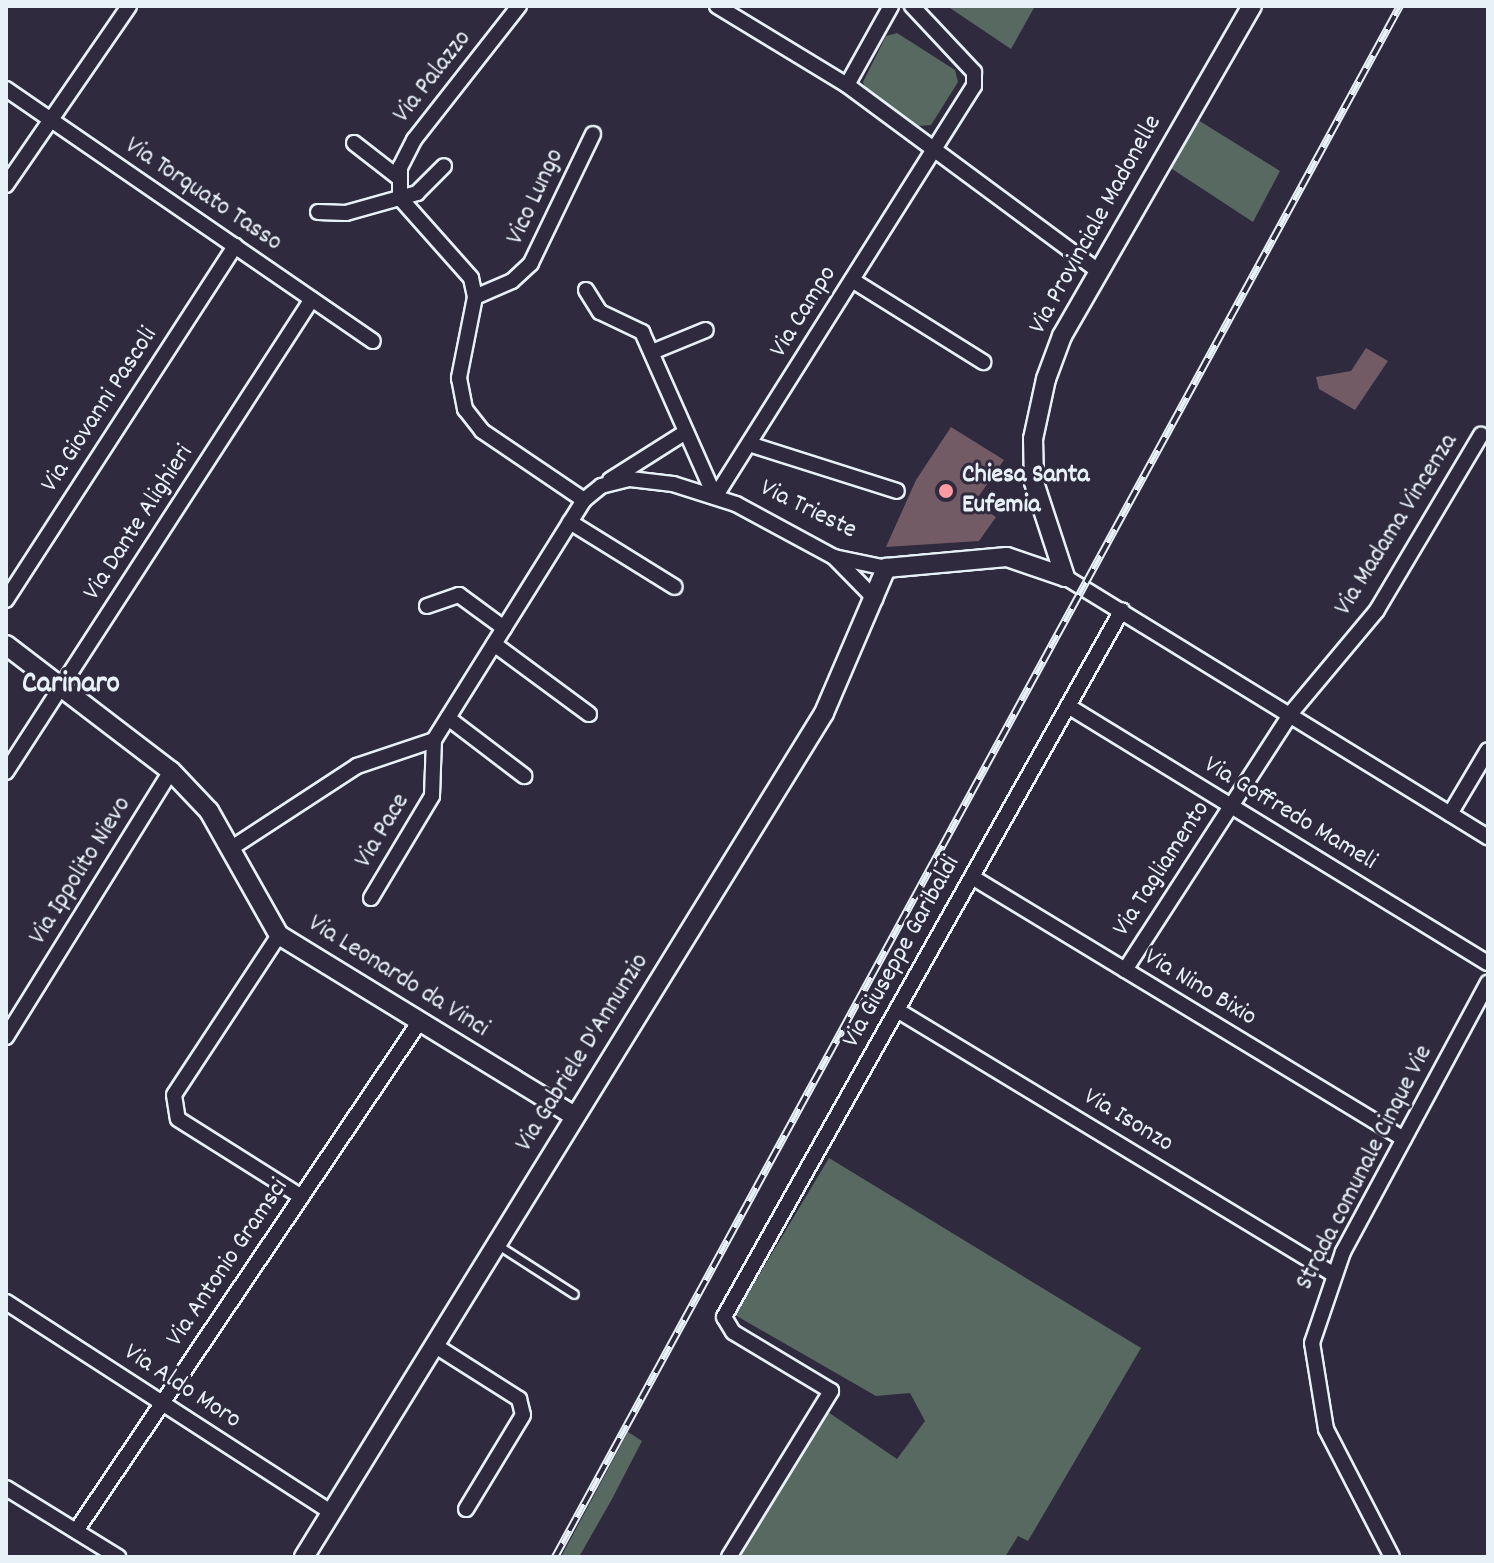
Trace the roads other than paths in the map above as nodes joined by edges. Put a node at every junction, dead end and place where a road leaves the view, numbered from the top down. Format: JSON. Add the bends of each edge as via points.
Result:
{"nodes":[{"id":1,"x":129,"y":6,"type":"edge"},
{"id":2,"x":519,"y":6,"type":"edge"},
{"id":3,"x":717,"y":6,"type":"edge"},
{"id":4,"x":891,"y":6,"type":"edge"},
{"id":5,"x":912,"y":6,"type":"edge"},
{"id":6,"x":1252,"y":6,"type":"edge"},
{"id":7,"x":847,"y":85,"type":"junction"},
{"id":8,"x":6,"y":89,"type":"edge"},
{"id":9,"x":50,"y":119,"type":"junction"},
{"id":10,"x":593,"y":134,"type":"dead end"},
{"id":11,"x":354,"y":143,"type":"dead end"},
{"id":12,"x":933,"y":151,"type":"junction"},
{"id":13,"x":444,"y":166,"type":"dead end"},
{"id":14,"x":6,"y":185,"type":"edge"},
{"id":15,"x":400,"y":186,"type":"junction"},
{"id":16,"x":318,"y":212,"type":"dead end"},
{"id":17,"x":235,"y":246,"type":"junction"},
{"id":18,"x":1098,"y":271,"type":"junction"},
{"id":19,"x":852,"y":280,"type":"junction"},
{"id":20,"x":586,"y":290,"type":"dead end"},
{"id":21,"x":475,"y":297,"type":"junction"},
{"id":22,"x":312,"y":299,"type":"junction"},
{"id":23,"x":706,"y":330,"type":"dead end"},
{"id":24,"x":373,"y":341,"type":"dead end"},
{"id":25,"x":652,"y":352,"type":"junction"},
{"id":26,"x":983,"y":362,"type":"dead end"},
{"id":27,"x":684,"y":433,"type":"junction"},
{"id":28,"x":1481,"y":435,"type":"dead end"},
{"id":29,"x":749,"y":444,"type":"junction"},
{"id":30,"x":601,"y":486,"type":"junction"},
{"id":31,"x":897,"y":491,"type":"dead end"},
{"id":32,"x":715,"y":497,"type":"junction"},
{"id":33,"x":584,"y":500,"type":"junction"},
{"id":34,"x":570,"y":522,"type":"junction"},
{"id":35,"x":834,"y":557,"type":"junction"},
{"id":36,"x":886,"y":568,"type":"junction"},
{"id":37,"x":1065,"y":577,"type":"junction"},
{"id":38,"x":675,"y":587,"type":"dead end"},
{"id":39,"x":875,"y":599,"type":"junction"},
{"id":40,"x":6,"y":600,"type":"edge"},
{"id":41,"x":427,"y":606,"type":"dead end"},
{"id":42,"x":1122,"y":610,"type":"junction"},
{"id":43,"x":504,"y":628,"type":"junction"},
{"id":44,"x":494,"y":644,"type":"junction"},
{"id":45,"x":6,"y":645,"type":"edge"},
{"id":46,"x":62,"y":687,"type":"junction"},
{"id":47,"x":1068,"y":706,"type":"junction"},
{"id":48,"x":1291,"y":713,"type":"junction"},
{"id":49,"x":589,"y":714,"type":"dead end"},
{"id":50,"x":448,"y":718,"type":"junction"},
{"id":51,"x":434,"y":740,"type":"junction"},
{"id":52,"x":1488,"y":750,"type":"edge"},
{"id":53,"x":171,"y":771,"type":"junction"},
{"id":54,"x":6,"y":772,"type":"edge"},
{"id":55,"x":524,"y":776,"type":"dead end"},
{"id":56,"x":1231,"y":806,"type":"junction"},
{"id":57,"x":1450,"y":814,"type":"junction"},
{"id":58,"x":1488,"y":837,"type":"edge"},
{"id":59,"x":230,"y":849,"type":"junction"},
{"id":60,"x":972,"y":877,"type":"junction"},
{"id":61,"x":371,"y":898,"type":"dead end"},
{"id":62,"x":279,"y":935,"type":"junction"},
{"id":63,"x":1488,"y":963,"type":"edge"},
{"id":64,"x":1125,"y":970,"type":"junction"},
{"id":65,"x":1488,"y":983,"type":"edge"},
{"id":66,"x":897,"y":1010,"type":"junction"},
{"id":67,"x":420,"y":1021,"type":"junction"},
{"id":68,"x":6,"y":1037,"type":"edge"},
{"id":69,"x":574,"y":1116,"type":"junction"},
{"id":70,"x":1404,"y":1139,"type":"junction"},
{"id":71,"x":302,"y":1197,"type":"junction"},
{"id":72,"x":496,"y":1244,"type":"junction"},
{"id":73,"x":1333,"y":1274,"type":"junction"},
{"id":74,"x":574,"y":1294,"type":"dead end"},
{"id":75,"x":6,"y":1302,"type":"edge"},
{"id":76,"x":434,"y":1345,"type":"junction"},
{"id":77,"x":162,"y":1403,"type":"junction"},
{"id":78,"x":6,"y":1488,"type":"edge"},
{"id":79,"x":466,"y":1509,"type":"dead end"},
{"id":80,"x":331,"y":1512,"type":"junction"},
{"id":81,"x":76,"y":1531,"type":"junction"},
{"id":82,"x":118,"y":1557,"type":"edge"},
{"id":83,"x":304,"y":1557,"type":"edge"},
{"id":84,"x":729,"y":1557,"type":"edge"},
{"id":85,"x":1392,"y":1557,"type":"edge"}],
"edges":[{"from":1,"to":9,"type":"street"},
{"from":2,"to":15,"type":"street","name":"Via Palazzo","via":[[414,140]]},
{"from":3,"to":7,"type":"street"},
{"from":4,"to":7,"type":"street"},
{"from":5,"to":12,"type":"street","name":"Via Campo","via":[[974,72],[974,86]]},
{"from":6,"to":18,"type":"street","name":"Via Provinciale Madonelle"},
{"from":7,"to":12,"type":"street"},
{"from":8,"to":9,"type":"street","name":"Via Torquato Tasso"},
{"from":9,"to":14,"type":"street"},
{"from":9,"to":17,"type":"street","name":"Via Torquato Tasso"},
{"from":10,"to":21,"type":"street","name":"Vico Lungo","via":[[531,263]]},
{"from":11,"to":15,"type":"street"},
{"from":12,"to":18,"type":"street"},
{"from":12,"to":19,"type":"street","name":"Via Campo"},
{"from":13,"to":15,"type":"street","via":[[417,193]]},
{"from":15,"to":16,"type":"street","via":[[346,213]]},
{"from":15,"to":21,"type":"street","via":[[471,278]]},
{"from":17,"to":22,"type":"street","name":"Via Torquato Tasso"},
{"from":17,"to":40,"type":"street","name":"Via Giovanni Pascoli"},
{"from":18,"to":37,"type":"street","name":"Via Provinciale Madonelle","via":[[1062,336],[1033,439],[1034,482]]},
{"from":19,"to":26,"type":"street"},
{"from":19,"to":29,"type":"street","name":"Via Campo"},
{"from":20,"to":25,"type":"street","via":[[600,312],[642,332]]},
{"from":21,"to":33,"type":"street","via":[[459,378],[465,409],[482,431]]},
{"from":22,"to":24,"type":"street","name":"Via Torquato Tasso"},
{"from":22,"to":46,"type":"street","name":"Via Dante Alighieri"},
{"from":23,"to":25,"type":"street"},
{"from":25,"to":27,"type":"street"},
{"from":27,"to":30,"type":"street"},
{"from":27,"to":32,"type":"street"},
{"from":28,"to":48,"type":"street","name":"Via Madama Vincenza","via":[[1377,610]]},
{"from":29,"to":31,"type":"street"},
{"from":29,"to":32,"type":"street","name":"Via Campo"},
{"from":30,"to":32,"type":"street","name":"Via Trieste","via":[[630,479]]},
{"from":30,"to":33,"type":"street"},
{"from":32,"to":35,"type":"street","name":"Via Trieste"},
{"from":33,"to":34,"type":"street"},
{"from":34,"to":38,"type":"street"},
{"from":34,"to":43,"type":"street"},
{"from":35,"to":36,"type":"street","name":"Via Trieste"},
{"from":35,"to":39,"type":"street"},
{"from":36,"to":37,"type":"street","name":"Via Trieste","via":[[1007,557]]},
{"from":36,"to":39,"type":"street","name":"Via Gabriele D'Annunzio"},
{"from":37,"to":42,"type":"street"},
{"from":39,"to":69,"type":"street","name":"Via Gabriele D'Annunzio","via":[[824,713]]},
{"from":41,"to":43,"type":"street","via":[[459,595]]},
{"from":42,"to":47,"type":"street","name":"Via Giuseppe Garibaldi"},
{"from":42,"to":48,"type":"street"},
{"from":43,"to":44,"type":"street"},
{"from":44,"to":49,"type":"street"},
{"from":44,"to":50,"type":"street"},
{"from":45,"to":46,"type":"street","name":"Via Leonardo da Vinci"},
{"from":46,"to":53,"type":"street","name":"Via Leonardo da Vinci"},
{"from":46,"to":54,"type":"street","name":"Via Dante Alighieri"},
{"from":47,"to":56,"type":"street","name":"Via Goffredo Mameli"},
{"from":47,"to":60,"type":"street","name":"Via Giuseppe Garibaldi"},
{"from":48,"to":56,"type":"street","name":"Via Tagliamento"},
{"from":48,"to":57,"type":"street"},
{"from":50,"to":51,"type":"street"},
{"from":50,"to":55,"type":"street"},
{"from":51,"to":59,"type":"street","via":[[357,766]]},
{"from":51,"to":61,"type":"street","name":"Via Pace","via":[[432,796]]},
{"from":52,"to":57,"type":"street"},
{"from":53,"to":59,"type":"street","name":"Via Leonardo da Vinci","via":[[209,811]]},
{"from":53,"to":68,"type":"street","name":"Via Ippolito Nievo"},
{"from":56,"to":63,"type":"street","name":"Via Goffredo Mameli"},
{"from":56,"to":64,"type":"street","name":"Via Tagliamento"},
{"from":57,"to":58,"type":"street"},
{"from":59,"to":62,"type":"street","name":"Via Leonardo da Vinci"},
{"from":60,"to":64,"type":"street","name":"Via Nino Bixio"},
{"from":60,"to":66,"type":"street","name":"Via Giuseppe Garibaldi"},
{"from":62,"to":67,"type":"street","name":"Via Leonardo da Vinci"},
{"from":62,"to":71,"type":"street","via":[[174,1095],[178,1119]]},
{"from":64,"to":70,"type":"street","name":"Via Nino Bixio"},
{"from":65,"to":70,"type":"street","name":"Strada comunale Cinque Vie"},
{"from":66,"to":73,"type":"street","name":"Via Isonzo"},
{"from":66,"to":84,"type":"street","name":"Via Giuseppe Garibaldi","via":[[724,1317],[733,1332],[831,1391]]},
{"from":67,"to":69,"type":"street","name":"Via Leonardo da Vinci"},
{"from":67,"to":71,"type":"street","name":"Via Antonio Gramsci"},
{"from":69,"to":72,"type":"street","name":"Via Gabriele D'Annunzio"},
{"from":70,"to":73,"type":"street","name":"Strada comunale Cinque Vie"},
{"from":71,"to":77,"type":"street","name":"Via Antonio Gramsci"},
{"from":72,"to":74,"type":"lane"},
{"from":72,"to":76,"type":"street","name":"Via Gabriele D'Annunzio"},
{"from":73,"to":85,"type":"street","name":"Strada comunale Cinque Vie","via":[[1312,1343],[1313,1379],[1355,1497]]},
{"from":75,"to":77,"type":"street","name":"Via Aldo Moro"},
{"from":76,"to":79,"type":"street","via":[[519,1399],[523,1415]]},
{"from":76,"to":80,"type":"street","name":"Via Gabriele D'Annunzio"},
{"from":77,"to":80,"type":"street","name":"Via Aldo Moro"},
{"from":77,"to":81,"type":"street","name":"Via Antonio Gramsci"},
{"from":78,"to":81,"type":"street"},
{"from":80,"to":83,"type":"street","name":"Via Gabriele D'Annunzio"},
{"from":81,"to":82,"type":"street"}]}
